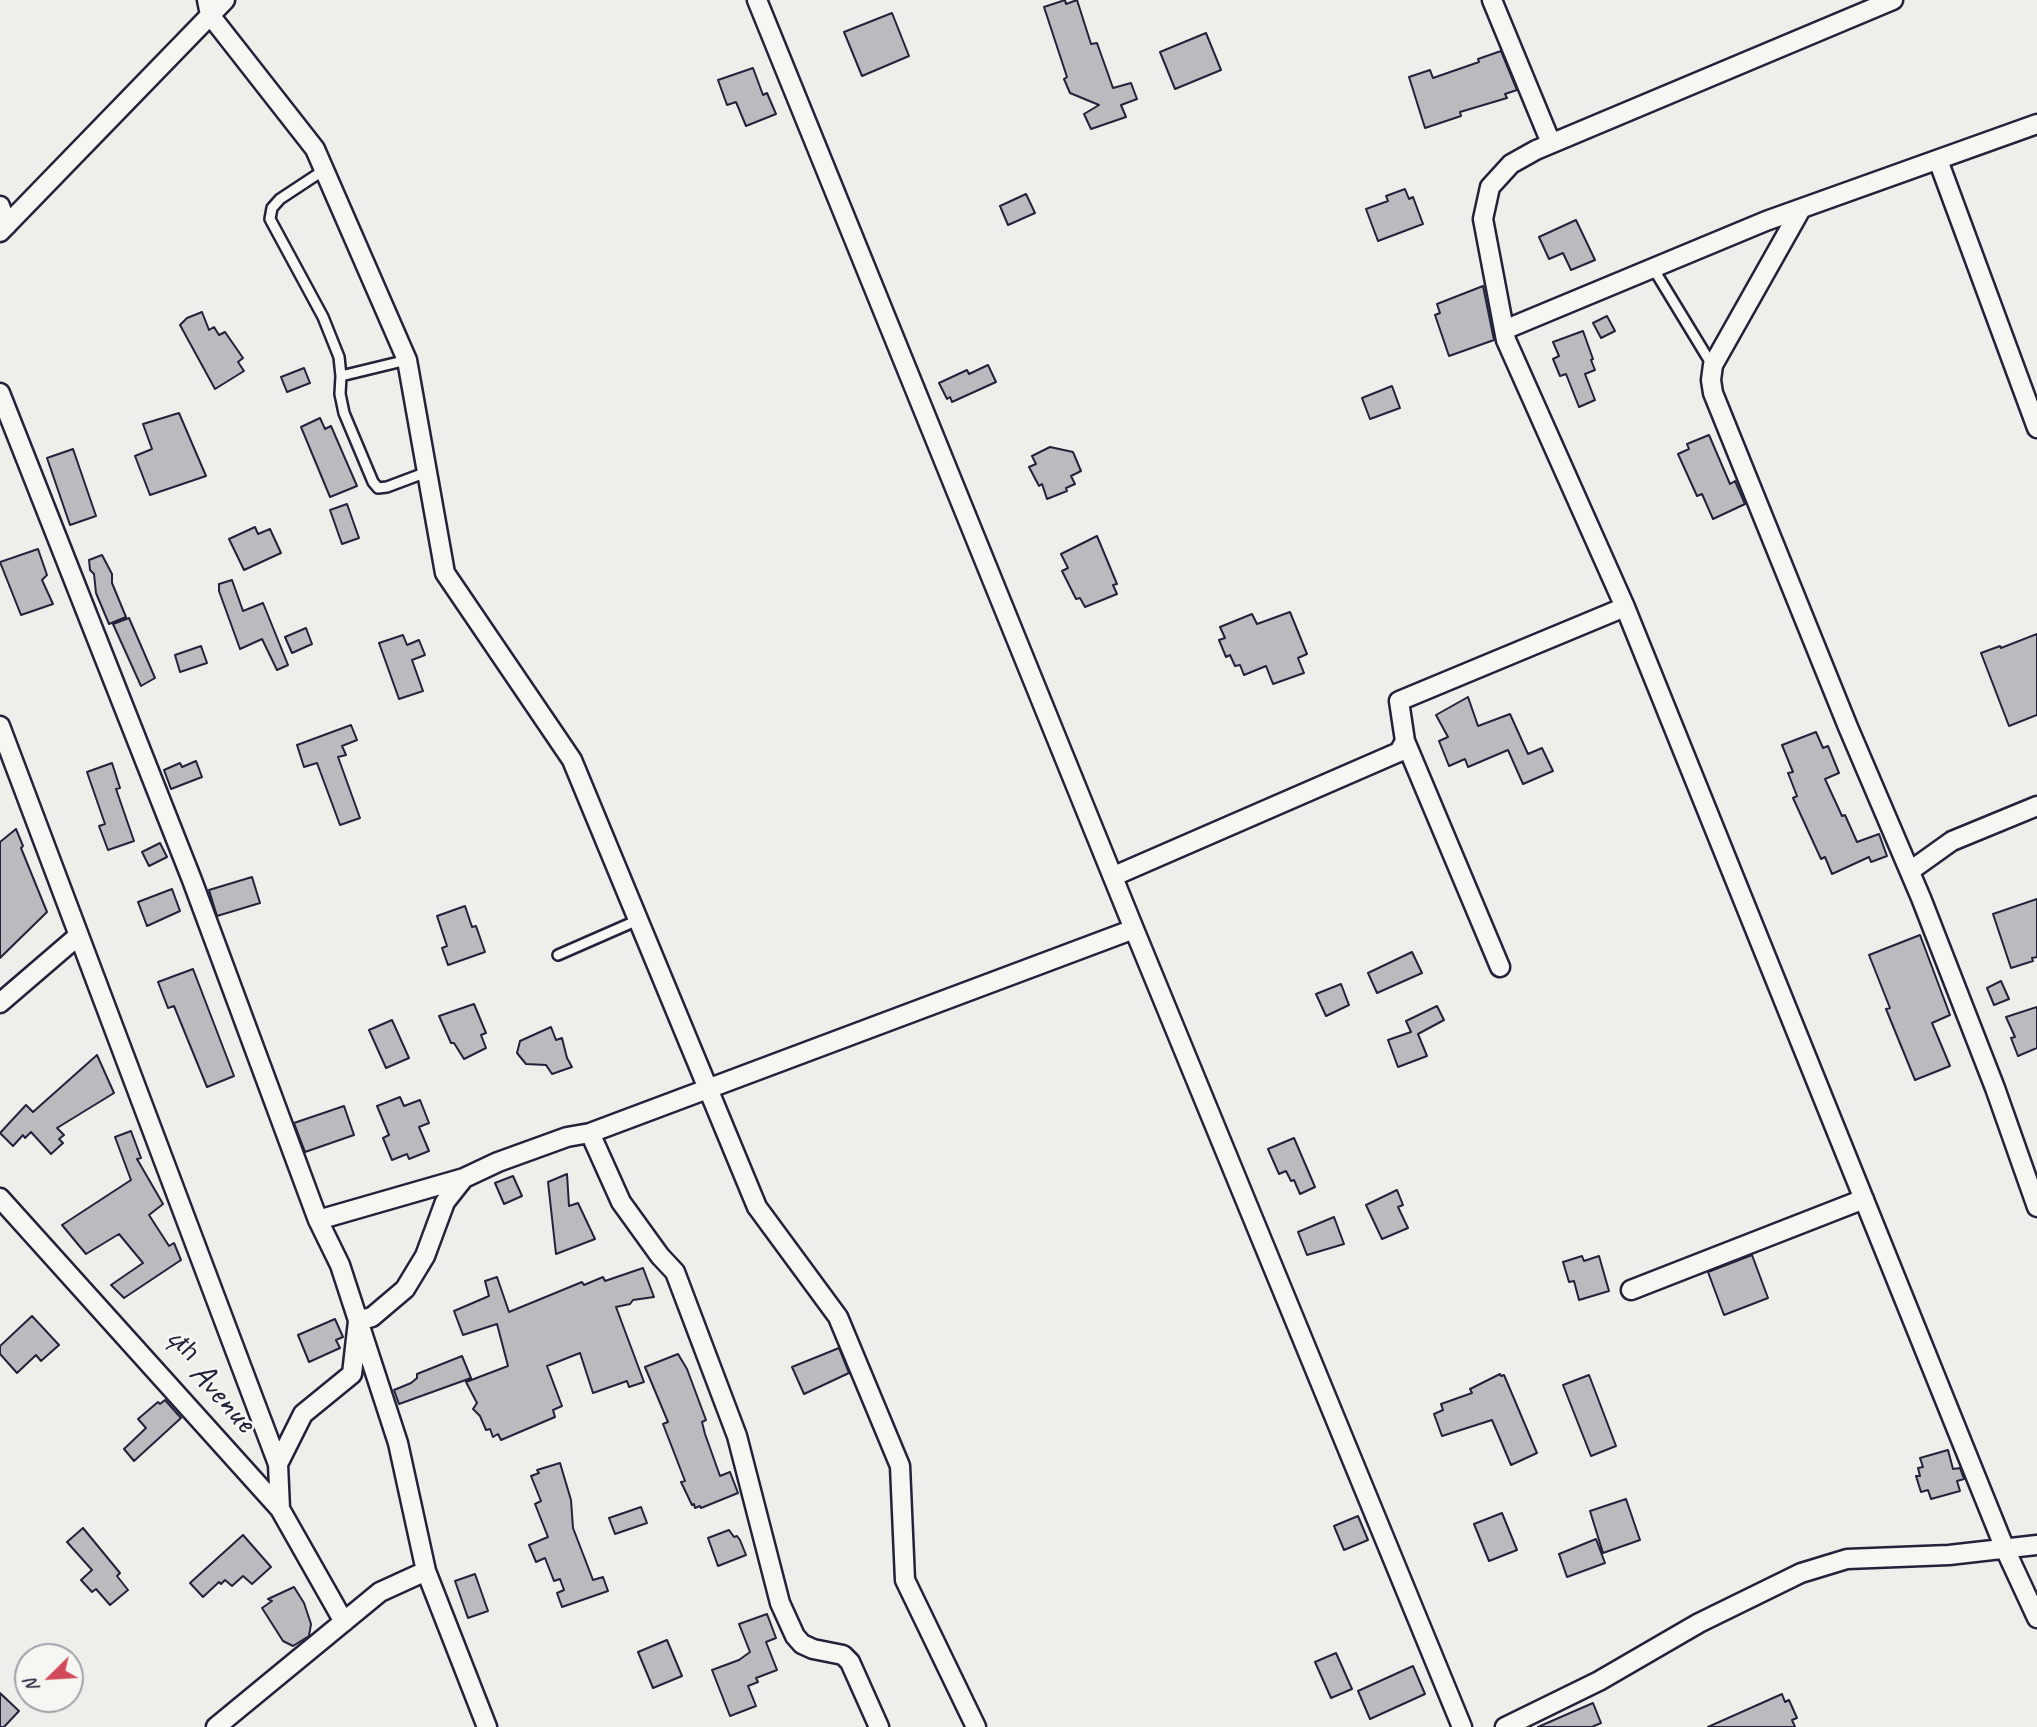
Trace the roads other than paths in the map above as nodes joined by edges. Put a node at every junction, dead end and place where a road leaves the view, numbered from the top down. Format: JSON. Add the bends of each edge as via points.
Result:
{"nodes":[{"id":1,"x":225,"y":0,"type":"edge"},
{"id":2,"x":757,"y":0,"type":"edge"},
{"id":3,"x":1492,"y":0,"type":"edge"},
{"id":4,"x":1893,"y":0,"type":"edge"},
{"id":5,"x":208,"y":7,"type":"edge"},
{"id":6,"x":2037,"y":124,"type":"edge"},
{"id":7,"x":1551,"y":143,"type":"junction"},
{"id":8,"x":1938,"y":160,"type":"junction"},
{"id":9,"x":324,"y":170,"type":"junction"},
{"id":10,"x":0,"y":206,"type":"edge"},
{"id":11,"x":1801,"y":209,"type":"junction"},
{"id":12,"x":4,"y":228,"type":"edge"},
{"id":13,"x":1653,"y":268,"type":"junction"},
{"id":14,"x":1504,"y":330,"type":"junction"},
{"id":15,"x":407,"y":360,"type":"junction"},
{"id":16,"x":1713,"y":365,"type":"junction"},
{"id":17,"x":341,"y":376,"type":"junction"},
{"id":18,"x":0,"y":393,"type":"edge"},
{"id":19,"x":2037,"y":428,"type":"edge"},
{"id":20,"x":427,"y":472,"type":"junction"},
{"id":21,"x":1625,"y":607,"type":"junction"},
{"id":22,"x":0,"y":726,"type":"edge"},
{"id":23,"x":1405,"y":741,"type":"junction"},
{"id":24,"x":2037,"y":806,"type":"edge"},
{"id":25,"x":1910,"y":871,"type":"junction"},
{"id":26,"x":1114,"y":876,"type":"junction"},
{"id":27,"x":638,"y":920,"type":"junction"},
{"id":28,"x":1134,"y":929,"type":"junction"},
{"id":29,"x":78,"y":936,"type":"junction"},
{"id":30,"x":558,"y":955,"type":"dead end"},
{"id":31,"x":1500,"y":967,"type":"dead end"},
{"id":32,"x":0,"y":1003,"type":"edge"},
{"id":33,"x":708,"y":1089,"type":"junction"},
{"id":34,"x":590,"y":1132,"type":"junction"},
{"id":35,"x":464,"y":1178,"type":"junction"},
{"id":36,"x":0,"y":1198,"type":"edge"},
{"id":37,"x":1864,"y":1199,"type":"junction"},
{"id":38,"x":2037,"y":1207,"type":"edge"},
{"id":39,"x":318,"y":1220,"type":"junction"},
{"id":40,"x":1631,"y":1290,"type":"dead end"},
{"id":41,"x":358,"y":1321,"type":"junction"},
{"id":42,"x":278,"y":1464,"type":"junction"},
{"id":43,"x":280,"y":1509,"type":"junction"},
{"id":44,"x":2037,"y":1545,"type":"edge"},
{"id":45,"x":2005,"y":1549,"type":"junction"},
{"id":46,"x":426,"y":1571,"type":"junction"},
{"id":47,"x":2037,"y":1618,"type":"edge"},
{"id":48,"x":344,"y":1622,"type":"junction"},
{"id":49,"x":216,"y":1727,"type":"edge"},
{"id":50,"x":487,"y":1727,"type":"edge"},
{"id":51,"x":879,"y":1727,"type":"edge"},
{"id":52,"x":976,"y":1727,"type":"edge"},
{"id":53,"x":1462,"y":1727,"type":"edge"},
{"id":54,"x":1505,"y":1727,"type":"edge"}],
"edges":[{"from":1,"to":5,"type":"street"},
{"from":2,"to":26,"type":"street"},
{"from":3,"to":7,"type":"street"},
{"from":4,"to":7,"type":"street"},
{"from":5,"to":9,"type":"street","via":[[315,149]]},
{"from":5,"to":12,"type":"street"},
{"from":6,"to":8,"type":"street"},
{"from":7,"to":14,"type":"street","via":[[1511,164],[1490,187],[1483,219]]},
{"from":8,"to":11,"type":"street"},
{"from":8,"to":19,"type":"street"},
{"from":9,"to":15,"type":"street"},
{"from":9,"to":17,"type":"lane","via":[[272,208],[270,219],[323,317],[339,356]]},
{"from":10,"to":12,"type":"street"},
{"from":11,"to":13,"type":"street"},
{"from":11,"to":16,"type":"street"},
{"from":13,"to":14,"type":"street"},
{"from":13,"to":16,"type":"lane"},
{"from":14,"to":21,"type":"street"},
{"from":15,"to":17,"type":"lane"},
{"from":15,"to":20,"type":"street"},
{"from":16,"to":25,"type":"street","via":[[1713,393]]},
{"from":17,"to":20,"type":"lane","via":[[344,412],[378,488]]},
{"from":18,"to":39,"type":"street","via":[[192,880]]},
{"from":20,"to":27,"type":"street","via":[[445,573],[572,760]]},
{"from":21,"to":23,"type":"street","via":[[1399,701]]},
{"from":21,"to":37,"type":"street"},
{"from":22,"to":29,"type":"street"},
{"from":23,"to":26,"type":"street","via":[[1399,752]]},
{"from":23,"to":31,"type":"street"},
{"from":24,"to":25,"type":"street","via":[[1952,841]]},
{"from":25,"to":38,"type":"street"},
{"from":26,"to":28,"type":"street"},
{"from":27,"to":30,"type":"lane"},
{"from":27,"to":33,"type":"street"},
{"from":28,"to":33,"type":"street"},
{"from":28,"to":53,"type":"street"},
{"from":29,"to":32,"type":"street"},
{"from":29,"to":42,"type":"street"},
{"from":33,"to":34,"type":"street"},
{"from":33,"to":52,"type":"street","via":[[757,1207],[838,1317],[900,1466],[905,1580]]},
{"from":34,"to":35,"type":"street"},
{"from":34,"to":51,"type":"street","via":[[621,1202],[675,1272],[737,1436],[780,1603],[794,1636],[802,1644],[843,1655],[850,1662]]},
{"from":35,"to":39,"type":"street"},
{"from":35,"to":41,"type":"street","via":[[445,1202],[425,1256],[405,1289],[372,1317]]},
{"from":36,"to":43,"type":"street","name":"4ᵗʰ Avenue"},
{"from":37,"to":40,"type":"street"},
{"from":37,"to":45,"type":"street"},
{"from":39,"to":41,"type":"street","via":[[340,1265]]},
{"from":41,"to":42,"type":"street","via":[[352,1374],[303,1414]]},
{"from":41,"to":46,"type":"street","via":[[398,1443]]},
{"from":42,"to":43,"type":"street"},
{"from":43,"to":48,"type":"street","name":"4ᵗʰ Avenue"},
{"from":44,"to":45,"type":"street"},
{"from":45,"to":47,"type":"street"},
{"from":45,"to":54,"type":"street","via":[[1847,1559],[1801,1573]]},
{"from":46,"to":48,"type":"street","via":[[380,1592]]},
{"from":46,"to":50,"type":"street"},
{"from":48,"to":49,"type":"street"}]}
